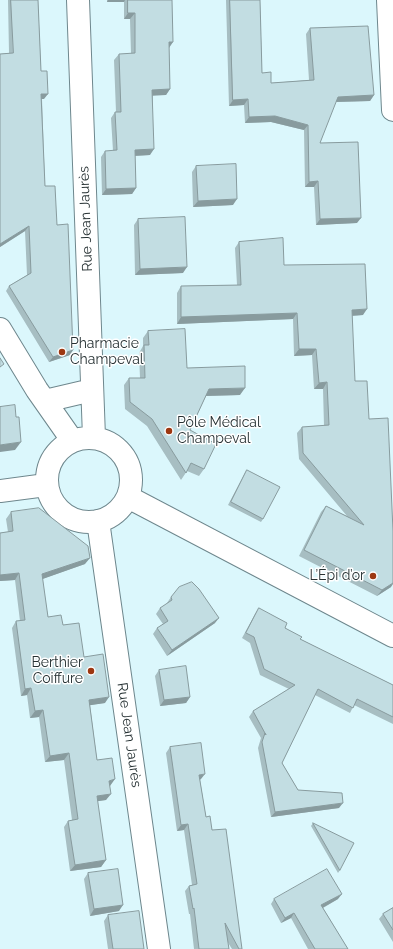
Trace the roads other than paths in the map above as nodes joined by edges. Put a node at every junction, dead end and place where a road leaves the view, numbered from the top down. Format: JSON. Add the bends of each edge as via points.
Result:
{"nodes":[{"id":1,"x":78,"y":0,"type":"edge"},
{"id":2,"x":388,"y":0,"type":"edge"},
{"id":3,"x":393,"y":109,"type":"edge"},
{"id":4,"x":0,"y":329,"type":"edge"},
{"id":5,"x":92,"y":390,"type":"junction"},
{"id":6,"x":45,"y":402,"type":"junction"},
{"id":7,"x":94,"y":437,"type":"junction"},
{"id":8,"x":72,"y":440,"type":"junction"},
{"id":9,"x":46,"y":485,"type":"junction"},
{"id":10,"x":0,"y":491,"type":"edge"},
{"id":11,"x":128,"y":497,"type":"junction"},
{"id":12,"x":98,"y":521,"type":"junction"},
{"id":13,"x":393,"y":636,"type":"edge"},
{"id":14,"x":159,"y":949,"type":"edge"}],
"edges":[{"from":1,"to":5,"type":"street","name":"Rue Jean Jaurès"},
{"from":2,"to":3,"type":"street"},
{"from":4,"to":6,"type":"street"},
{"from":5,"to":6,"type":"street"},
{"from":5,"to":7,"type":"street","name":"Rue Jean Jaurès"},
{"from":6,"to":8,"type":"street"},
{"from":7,"to":8,"type":"street"},
{"from":7,"to":11,"type":"street","via":[[118,448],[126,458],[131,471]]},
{"from":8,"to":9,"type":"street","via":[[60,448],[52,458],[47,471]]},
{"from":9,"to":10,"type":"street"},
{"from":9,"to":12,"type":"street","via":[[56,508],[66,516],[78,521]]},
{"from":11,"to":12,"type":"street","via":[[113,515]]},
{"from":11,"to":13,"type":"street"},
{"from":12,"to":14,"type":"street","name":"Rue Jean Jaurès"}]}
